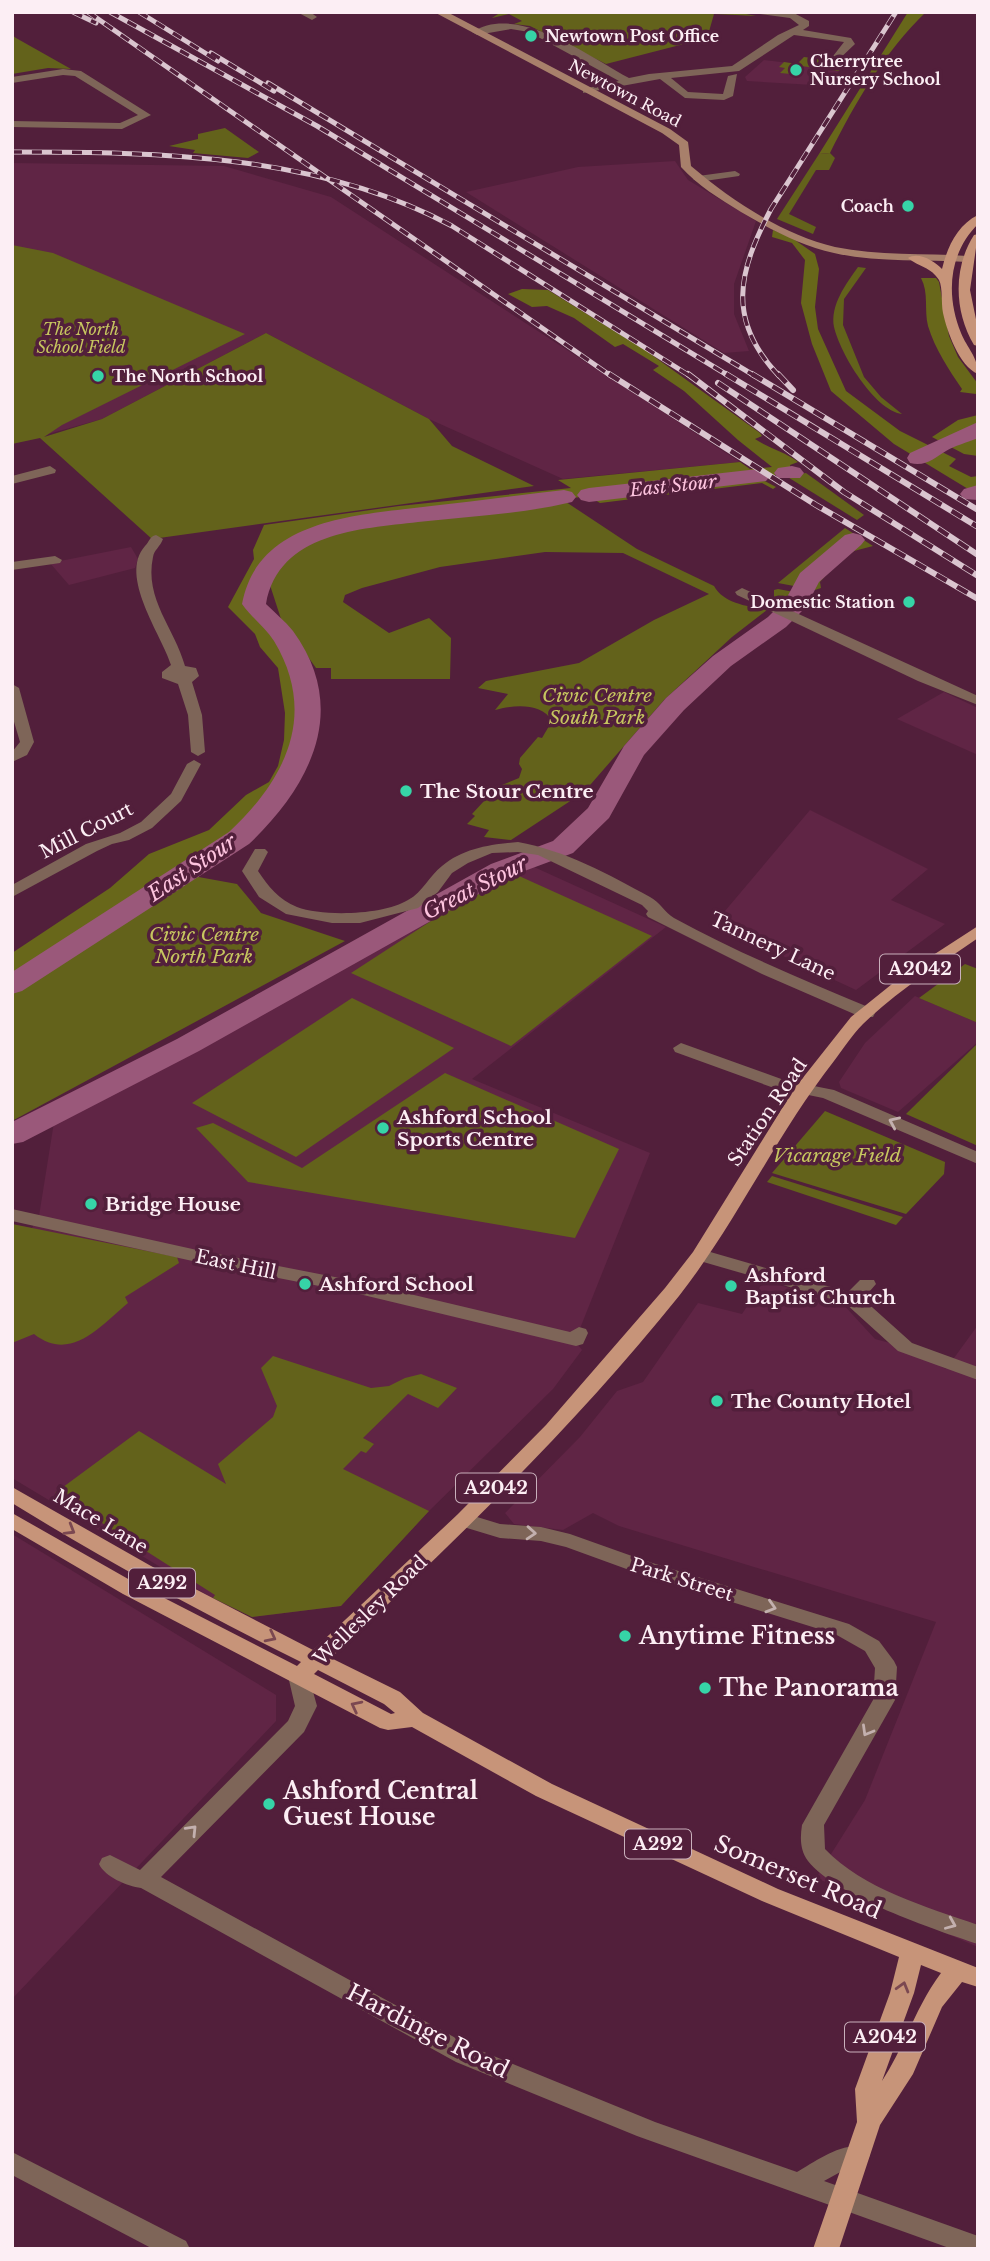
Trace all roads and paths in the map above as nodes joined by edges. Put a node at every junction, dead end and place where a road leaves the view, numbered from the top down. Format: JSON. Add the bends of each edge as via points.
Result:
{"nodes":[{"id":1,"x":439,"y":12,"type":"edge"},
{"id":2,"x":750,"y":12,"type":"edge"},
{"id":3,"x":794,"y":14,"type":"edge"},
{"id":4,"x":795,"y":32,"type":"junction"},
{"id":5,"x":477,"y":33,"type":"junction"},
{"id":6,"x":835,"y":60,"type":"dead end"},
{"id":7,"x":662,"y":76,"type":"junction"},
{"id":8,"x":733,"y":76,"type":"dead end"},
{"id":9,"x":12,"y":80,"type":"edge"},
{"id":10,"x":628,"y":82,"type":"junction"},
{"id":11,"x":587,"y":91,"type":"junction"},
{"id":12,"x":12,"y":124,"type":"edge"},
{"id":13,"x":735,"y":174,"type":"dead end"},
{"id":14,"x":698,"y":179,"type":"junction"},
{"id":15,"x":978,"y":218,"type":"edge"},
{"id":16,"x":978,"y":237,"type":"edge"},
{"id":17,"x":848,"y":252,"type":"junction"},
{"id":18,"x":949,"y":257,"type":"junction"},
{"id":19,"x":914,"y":258,"type":"junction"},
{"id":20,"x":968,"y":259,"type":"junction"},
{"id":21,"x":946,"y":282,"type":"junction"},
{"id":22,"x":978,"y":342,"type":"edge"},
{"id":23,"x":978,"y":370,"type":"edge"},
{"id":24,"x":51,"y":469,"type":"dead end"},
{"id":25,"x":12,"y":480,"type":"edge"},
{"id":26,"x":131,"y":549,"type":"dead end"},
{"id":27,"x":55,"y":560,"type":"dead end"},
{"id":28,"x":12,"y":566,"type":"edge"},
{"id":29,"x":742,"y":592,"type":"dead end"},
{"id":30,"x":12,"y":688,"type":"edge"},
{"id":31,"x":978,"y":701,"type":"edge"},
{"id":32,"x":12,"y":758,"type":"edge"},
{"id":33,"x":260,"y":852,"type":"dead end"},
{"id":34,"x":12,"y":892,"type":"edge"},
{"id":35,"x":978,"y":931,"type":"edge"},
{"id":36,"x":867,"y":1013,"type":"junction"},
{"id":37,"x":681,"y":1048,"type":"dead end"},
{"id":38,"x":803,"y":1089,"type":"junction"},
{"id":39,"x":978,"y":1159,"type":"edge"},
{"id":40,"x":12,"y":1215,"type":"edge"},
{"id":41,"x":700,"y":1255,"type":"junction"},
{"id":42,"x":867,"y":1284,"type":"dead end"},
{"id":43,"x":852,"y":1299,"type":"junction"},
{"id":44,"x":581,"y":1339,"type":"dead end"},
{"id":45,"x":623,"y":1348,"type":"joint"},
{"id":46,"x":978,"y":1374,"type":"edge"},
{"id":47,"x":12,"y":1494,"type":"edge"},
{"id":48,"x":12,"y":1520,"type":"edge"},
{"id":49,"x":464,"y":1520,"type":"junction"},
{"id":50,"x":317,"y":1661,"type":"junction"},
{"id":51,"x":299,"y":1676,"type":"junction"},
{"id":52,"x":415,"y":1719,"type":"junction"},
{"id":53,"x":110,"y":1864,"type":"dead end"},
{"id":54,"x":145,"y":1879,"type":"junction"},
{"id":55,"x":978,"y":1935,"type":"edge"},
{"id":56,"x":912,"y":1953,"type":"junction"},
{"id":57,"x":967,"y":1974,"type":"edge"},
{"id":58,"x":869,"y":2122,"type":"junction"},
{"id":59,"x":858,"y":2155,"type":"junction"},
{"id":60,"x":12,"y":2163,"type":"edge"},
{"id":61,"x":801,"y":2182,"type":"junction"},
{"id":62,"x":844,"y":2199,"type":"junction"},
{"id":63,"x":978,"y":2247,"type":"edge"},
{"id":64,"x":177,"y":2249,"type":"edge"},
{"id":65,"x":826,"y":2249,"type":"edge"}],
"edges":[{"from":1,"to":5,"type":"street","name":"Newtown Road"},
{"from":2,"to":3,"type":"street"},
{"from":3,"to":4,"type":"street","via":[[804,21]]},
{"from":4,"to":6,"type":"street","via":[[848,40],[850,44]]},
{"from":4,"to":7,"type":"street","via":[[735,69]]},
{"from":5,"to":10,"type":"street","via":[[511,26],[532,29]]},
{"from":5,"to":11,"type":"street","name":"Newtown Road"},
{"from":7,"to":8,"type":"street","via":[[685,94],[724,97]]},
{"from":7,"to":10,"type":"street"},
{"from":9,"to":12,"type":"street","via":[[77,74],[146,115],[122,126]]},
{"from":10,"to":11,"type":"street"},
{"from":11,"to":14,"type":"street","name":"Newtown Road","via":[[680,141],[686,167]]},
{"from":13,"to":14,"type":"street"},
{"from":14,"to":17,"type":"street","via":[[789,232]]},
{"from":15,"to":18,"type":"main road","via":[[957,239]]},
{"from":16,"to":20,"type":"main road"},
{"from":17,"to":18,"type":"street","via":[[922,251]]},
{"from":17,"to":19,"type":"street"},
{"from":18,"to":19,"type":"street"},
{"from":18,"to":20,"type":"street"},
{"from":18,"to":21,"type":"main road"},
{"from":19,"to":21,"type":"main road","via":[[932,265]]},
{"from":20,"to":22,"type":"main road","via":[[967,314]]},
{"from":21,"to":23,"type":"main road","via":[[954,334]]},
{"from":24,"to":25,"type":"street"},
{"from":26,"to":34,"type":"street","name":"Mill Court","via":[[152,545],[144,566],[147,600],[177,658],[195,715],[196,758],[190,777],[178,795],[125,837],[106,840]]},
{"from":27,"to":28,"type":"street"},
{"from":29,"to":31,"type":"street"},
{"from":30,"to":32,"type":"street","via":[[27,743]]},
{"from":33,"to":36,"type":"street","name":"Tannery Lane","via":[[250,872],[265,894],[292,911],[332,918],[360,918],[412,905],[461,860],[493,854],[536,855],[768,971]]},
{"from":35,"to":36,"type":"main road","name":"Station Road","number":"A2042"},
{"from":36,"to":38,"type":"main road","name":"Station Road","number":"A2042"},
{"from":37,"to":38,"type":"street"},
{"from":39,"to":38,"type":"street","one_way":true,"via":[[828,1094]]},
{"from":38,"to":41,"type":"main road","name":"Station Road","number":"A2042"},
{"from":40,"to":44,"type":"street","name":"East Hill"},
{"from":41,"to":43,"type":"street"},
{"from":41,"to":45,"type":"main road","name":"Station Road","number":"A2042"},
{"from":42,"to":43,"type":"street"},
{"from":43,"to":46,"type":"street","via":[[905,1347]]},
{"from":45,"to":49,"type":"main road","name":"Wellesley Road","number":"A2042","via":[[552,1430]]},
{"from":47,"to":50,"type":"main road","name":"Mace Lane","number":"A292","one_way":true,"via":[[143,1573]]},
{"from":48,"to":51,"type":"main road","number":"A292","via":[[130,1589]]},
{"from":49,"to":50,"type":"main road","name":"Wellesley Road","number":"A2042"},
{"from":49,"to":55,"type":"street","name":"Park Street","one_way":true,"via":[[500,1531],[570,1541],[842,1629],[872,1646],[886,1667],[884,1700],[813,1825],[812,1845],[816,1855],[844,1876]]},
{"from":50,"to":51,"type":"main road","name":"Wellesley Road","number":"A2042"},
{"from":50,"to":52,"type":"main road","name":"Somerset Road","number":"A292","via":[[392,1698]]},
{"from":52,"to":51,"type":"main road","name":"Somerset Road","number":"A292","one_way":true,"via":[[388,1722]]},
{"from":54,"to":51,"type":"street","name":"Wellesley Road","one_way":true,"via":[[296,1726],[306,1706]]},
{"from":52,"to":56,"type":"main road","name":"Somerset Road","number":"A292","via":[[544,1790],[661,1846]]},
{"from":53,"to":54,"type":"street","name":"Hardinge Road"},
{"from":54,"to":61,"type":"street","name":"Hardinge Road","via":[[465,2055],[646,2129]]},
{"from":56,"to":57,"type":"main road","name":"Somerset Road","number":"A292"},
{"from":58,"to":56,"type":"main road","number":"A2042","one_way":true,"via":[[867,2089]]},
{"from":57,"to":58,"type":"main road","number":"A2042","via":[[933,2002],[904,2067]]},
{"from":58,"to":59,"type":"main road","number":"A2042"},
{"from":59,"to":61,"type":"street"},
{"from":59,"to":62,"type":"main road","number":"A2042"},
{"from":60,"to":64,"type":"street"},
{"from":61,"to":62,"type":"street","name":"Hardinge Road"},
{"from":62,"to":63,"type":"street","name":"Hardinge Road"},
{"from":62,"to":65,"type":"main road","number":"A2042"}]}
